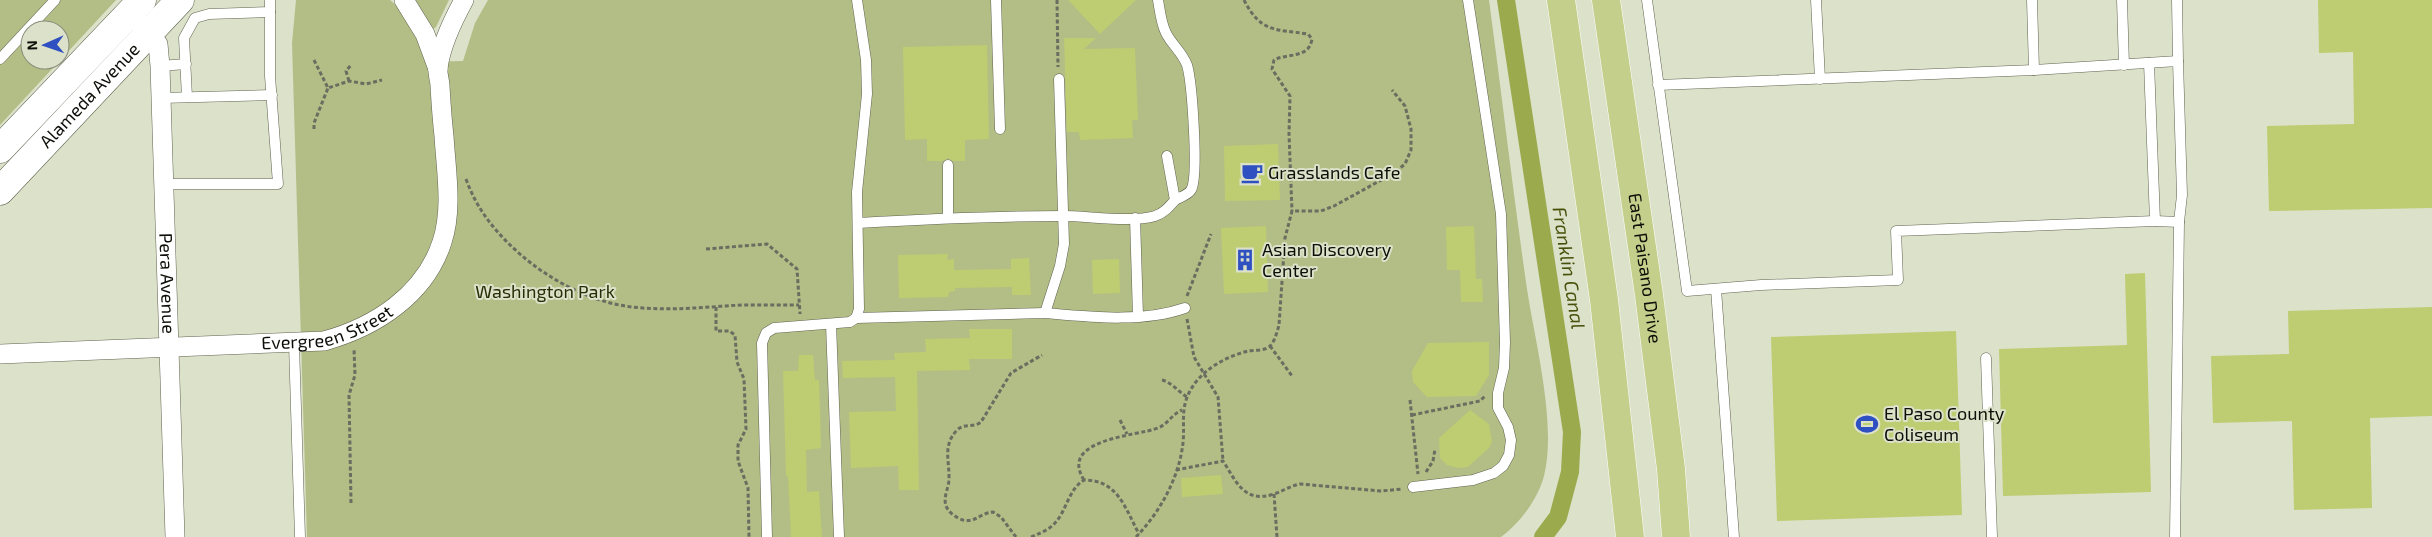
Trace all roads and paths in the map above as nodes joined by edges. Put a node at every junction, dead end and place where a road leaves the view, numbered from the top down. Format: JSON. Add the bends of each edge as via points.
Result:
{"nodes":[{"id":1,"x":55,"y":0,"type":"edge"},
{"id":2,"x":180,"y":0,"type":"edge"},
{"id":3,"x":270,"y":0,"type":"edge"},
{"id":4,"x":404,"y":0,"type":"edge"},
{"id":5,"x":464,"y":0,"type":"edge"},
{"id":6,"x":857,"y":0,"type":"edge"},
{"id":7,"x":996,"y":0,"type":"edge"},
{"id":8,"x":1057,"y":0,"type":"edge"},
{"id":9,"x":1158,"y":0,"type":"edge"},
{"id":10,"x":1244,"y":0,"type":"edge"},
{"id":11,"x":1468,"y":0,"type":"edge"},
{"id":12,"x":1561,"y":0,"type":"edge"},
{"id":13,"x":1606,"y":0,"type":"edge"},
{"id":14,"x":1648,"y":0,"type":"edge"},
{"id":15,"x":1816,"y":0,"type":"edge"},
{"id":16,"x":2032,"y":0,"type":"edge"},
{"id":17,"x":2122,"y":0,"type":"edge"},
{"id":18,"x":2177,"y":0,"type":"edge"},
{"id":19,"x":135,"y":7,"type":"edge"},
{"id":20,"x":270,"y":12,"type":"junction"},
{"id":21,"x":150,"y":34,"type":"junction"},
{"id":22,"x":0,"y":59,"type":"edge"},
{"id":23,"x":314,"y":60,"type":"dead end"},
{"id":24,"x":2178,"y":61,"type":"junction"},
{"id":25,"x":2149,"y":63,"type":"junction"},
{"id":26,"x":186,"y":64,"type":"junction"},
{"id":27,"x":350,"y":65,"type":"dead end"},
{"id":28,"x":160,"y":66,"type":"junction"},
{"id":29,"x":2124,"y":66,"type":"junction"},
{"id":30,"x":438,"y":69,"type":"junction"},
{"id":31,"x":2034,"y":70,"type":"junction"},
{"id":32,"x":1059,"y":79,"type":"joint"},
{"id":33,"x":1820,"y":79,"type":"junction"},
{"id":34,"x":382,"y":80,"type":"dead end"},
{"id":35,"x":349,"y":81,"type":"junction"},
{"id":36,"x":1658,"y":85,"type":"junction"},
{"id":37,"x":328,"y":88,"type":"junction"},
{"id":38,"x":1392,"y":90,"type":"dead end"},
{"id":39,"x":272,"y":95,"type":"junction"},
{"id":40,"x":187,"y":97,"type":"junction"},
{"id":41,"x":161,"y":98,"type":"junction"},
{"id":42,"x":314,"y":129,"type":"dead end"},
{"id":43,"x":1000,"y":129,"type":"dead end"},
{"id":44,"x":0,"y":149,"type":"edge"},
{"id":45,"x":1167,"y":156,"type":"dead end"},
{"id":46,"x":948,"y":165,"type":"dead end"},
{"id":47,"x":464,"y":173,"type":"dead end"},
{"id":48,"x":164,"y":184,"type":"junction"},
{"id":49,"x":0,"y":191,"type":"edge"},
{"id":50,"x":1175,"y":200,"type":"junction"},
{"id":51,"x":1292,"y":212,"type":"junction"},
{"id":52,"x":1064,"y":216,"type":"junction"},
{"id":53,"x":948,"y":218,"type":"junction"},
{"id":54,"x":1135,"y":218,"type":"junction"},
{"id":55,"x":2155,"y":221,"type":"junction"},
{"id":56,"x":2179,"y":222,"type":"junction"},
{"id":57,"x":858,"y":223,"type":"junction"},
{"id":58,"x":1211,"y":234,"type":"dead end"},
{"id":59,"x":706,"y":249,"type":"dead end"},
{"id":60,"x":1716,"y":289,"type":"junction"},
{"id":61,"x":799,"y":305,"type":"junction"},
{"id":62,"x":716,"y":307,"type":"junction"},
{"id":63,"x":1185,"y":308,"type":"junction"},
{"id":64,"x":1045,"y":313,"type":"junction"},
{"id":65,"x":1138,"y":316,"type":"junction"},
{"id":66,"x":856,"y":318,"type":"junction"},
{"id":67,"x":831,"y":324,"type":"junction"},
{"id":68,"x":801,"y":325,"type":"junction"},
{"id":69,"x":353,"y":332,"type":"junction"},
{"id":70,"x":294,"y":344,"type":"junction"},
{"id":71,"x":1270,"y":346,"type":"junction"},
{"id":72,"x":169,"y":349,"type":"junction"},
{"id":73,"x":0,"y":354,"type":"edge"},
{"id":74,"x":1042,"y":355,"type":"dead end"},
{"id":75,"x":1986,"y":358,"type":"dead end"},
{"id":76,"x":1204,"y":373,"type":"junction"},
{"id":77,"x":1292,"y":376,"type":"dead end"},
{"id":78,"x":1162,"y":380,"type":"dead end"},
{"id":79,"x":1486,"y":395,"type":"dead end"},
{"id":80,"x":1187,"y":397,"type":"junction"},
{"id":81,"x":1410,"y":400,"type":"dead end"},
{"id":82,"x":1182,"y":410,"type":"junction"},
{"id":83,"x":1412,"y":415,"type":"junction"},
{"id":84,"x":1120,"y":420,"type":"dead end"},
{"id":85,"x":1127,"y":434,"type":"junction"},
{"id":86,"x":1435,"y":449,"type":"dead end"},
{"id":87,"x":1223,"y":461,"type":"junction"},
{"id":88,"x":1176,"y":470,"type":"junction"},
{"id":89,"x":1084,"y":480,"type":"junction"},
{"id":90,"x":1413,"y":487,"type":"joint"},
{"id":91,"x":1274,"y":494,"type":"junction"},
{"id":92,"x":351,"y":503,"type":"dead end"},
{"id":93,"x":1138,"y":536,"type":"edge"},
{"id":94,"x":175,"y":537,"type":"edge"},
{"id":95,"x":300,"y":537,"type":"edge"},
{"id":96,"x":749,"y":537,"type":"edge"},
{"id":97,"x":768,"y":537,"type":"edge"},
{"id":98,"x":839,"y":537,"type":"edge"},
{"id":99,"x":1016,"y":537,"type":"edge"},
{"id":100,"x":1031,"y":537,"type":"edge"},
{"id":101,"x":1276,"y":537,"type":"edge"},
{"id":102,"x":1630,"y":537,"type":"edge"},
{"id":103,"x":1676,"y":537,"type":"edge"},
{"id":104,"x":1734,"y":537,"type":"edge"},
{"id":105,"x":1992,"y":537,"type":"edge"},
{"id":106,"x":2174,"y":537,"type":"edge"}],
"edges":[{"from":1,"to":22,"type":"lane"},
{"from":2,"to":21,"type":"main road","name":"Alameda Avenue"},
{"from":3,"to":20,"type":"lane"},
{"from":4,"to":30,"type":"street","name":"Evergreen Street","via":[[425,34]]},
{"from":5,"to":30,"type":"street","name":"Evergreen Street","via":[[447,36]]},
{"from":6,"to":57,"type":"lane","via":[[866,60],[857,192]]},
{"from":7,"to":43,"type":"lane"},
{"from":8,"to":32,"type":"path"},
{"from":9,"to":50,"type":"lane","via":[[1167,34],[1180,50],[1187,66],[1193,111],[1192,190]]},
{"from":10,"to":51,"type":"path","via":[[1254,18],[1264,25],[1308,34],[1312,39],[1302,54],[1280,56],[1274,60],[1272,69],[1290,96]]},
{"from":11,"to":90,"type":"lane","via":[[1501,214],[1505,342],[1498,408],[1508,427],[1509,455],[1504,466],[1494,473],[1473,480]]},
{"from":12,"to":102,"type":"main road","via":[[1604,300]]},
{"from":13,"to":103,"type":"main road","name":"East Paisano Drive","via":[[1650,295]]},
{"from":14,"to":36,"type":"lane"},
{"from":15,"to":33,"type":"lane"},
{"from":16,"to":31,"type":"lane"},
{"from":17,"to":29,"type":"lane"},
{"from":18,"to":24,"type":"lane"},
{"from":19,"to":21,"type":"street"},
{"from":19,"to":44,"type":"main road","name":"Alameda Avenue"},
{"from":20,"to":26,"type":"lane","via":[[209,14],[196,18],[184,38]]},
{"from":20,"to":39,"type":"lane"},
{"from":21,"to":28,"type":"street","name":"Pera Avenue","via":[[158,44]]},
{"from":21,"to":49,"type":"main road","name":"Alameda Avenue"},
{"from":23,"to":37,"type":"path"},
{"from":24,"to":25,"type":"lane"},
{"from":24,"to":56,"type":"lane","via":[[2182,196]]},
{"from":25,"to":29,"type":"lane"},
{"from":25,"to":55,"type":"lane"},
{"from":26,"to":28,"type":"lane"},
{"from":26,"to":40,"type":"lane"},
{"from":27,"to":35,"type":"path","via":[[346,71]]},
{"from":28,"to":41,"type":"street","name":"Pera Avenue"},
{"from":29,"to":31,"type":"lane"},
{"from":30,"to":69,"type":"street","name":"Evergreen Street","via":[[447,177],[442,242],[429,269],[412,291],[393,309]]},
{"from":31,"to":33,"type":"lane"},
{"from":32,"to":52,"type":"lane"},
{"from":33,"to":36,"type":"lane"},
{"from":34,"to":35,"type":"path","via":[[366,84]]},
{"from":35,"to":37,"type":"path"},
{"from":36,"to":60,"type":"lane","via":[[1687,291]]},
{"from":37,"to":42,"type":"path"},
{"from":38,"to":51,"type":"path","via":[[1405,106],[1411,128],[1411,150],[1405,164],[1334,206],[1321,211]]},
{"from":39,"to":40,"type":"lane"},
{"from":39,"to":48,"type":"lane","via":[[278,184]]},
{"from":40,"to":41,"type":"lane"},
{"from":41,"to":48,"type":"street","name":"Pera Avenue"},
{"from":45,"to":50,"type":"lane"},
{"from":46,"to":53,"type":"lane"},
{"from":47,"to":62,"type":"path","via":[[478,207],[491,225],[534,266],[563,285],[623,306],[667,309]]},
{"from":48,"to":72,"type":"street","name":"Pera Avenue"},
{"from":50,"to":54,"type":"lane","via":[[1168,209],[1155,216]]},
{"from":51,"to":71,"type":"path","via":[[1285,238],[1279,325]]},
{"from":52,"to":53,"type":"lane"},
{"from":52,"to":54,"type":"lane"},
{"from":52,"to":64,"type":"lane","via":[[1060,266]]},
{"from":53,"to":57,"type":"lane"},
{"from":54,"to":65,"type":"lane"},
{"from":55,"to":56,"type":"lane"},
{"from":55,"to":60,"type":"lane","via":[[1896,232],[1898,280]]},
{"from":56,"to":106,"type":"lane"},
{"from":57,"to":66,"type":"lane","via":[[859,309]]},
{"from":58,"to":63,"type":"path"},
{"from":59,"to":61,"type":"path","via":[[767,244],[797,269]]},
{"from":60,"to":104,"type":"lane"},
{"from":61,"to":62,"type":"path"},
{"from":61,"to":68,"type":"path"},
{"from":62,"to":96,"type":"path","via":[[716,331],[729,331],[735,335],[737,362],[744,379],[746,429],[738,445],[738,461],[748,488]]},
{"from":63,"to":65,"type":"lane","via":[[1153,316]]},
{"from":63,"to":76,"type":"path","via":[[1190,348]]},
{"from":64,"to":65,"type":"lane"},
{"from":64,"to":66,"type":"lane"},
{"from":66,"to":67,"type":"lane"},
{"from":67,"to":68,"type":"lane"},
{"from":67,"to":98,"type":"lane"},
{"from":68,"to":97,"type":"lane","via":[[774,328],[766,333],[762,343]]},
{"from":69,"to":70,"type":"street","name":"Evergreen Street","via":[[324,341]]},
{"from":69,"to":92,"type":"path","via":[[355,374],[349,395]]},
{"from":70,"to":72,"type":"street","name":"Evergreen Street"},
{"from":70,"to":95,"type":"lane"},
{"from":71,"to":76,"type":"path","via":[[1229,358]]},
{"from":71,"to":77,"type":"path"},
{"from":72,"to":73,"type":"street","name":"Evergreen Street"},
{"from":72,"to":94,"type":"street","name":"Pera Avenue"},
{"from":74,"to":99,"type":"path","via":[[1011,373],[981,422],[958,428],[947,448],[950,480],[944,495],[950,511],[958,518],[970,521],[993,512]]},
{"from":75,"to":105,"type":"lane"},
{"from":76,"to":80,"type":"path"},
{"from":76,"to":87,"type":"path","via":[[1218,397]]},
{"from":78,"to":80,"type":"path"},
{"from":79,"to":83,"type":"path","via":[[1480,401]]},
{"from":80,"to":82,"type":"path"},
{"from":81,"to":83,"type":"path"},
{"from":82,"to":85,"type":"path","via":[[1158,428]]},
{"from":82,"to":88,"type":"path","via":[[1183,441]]},
{"from":83,"to":86,"type":"path","via":[[1419,477],[1429,469]]},
{"from":84,"to":85,"type":"path"},
{"from":85,"to":89,"type":"path","via":[[1099,442],[1088,449],[1079,465]]},
{"from":87,"to":88,"type":"path"},
{"from":87,"to":91,"type":"path","via":[[1234,482],[1245,492],[1258,496]]},
{"from":88,"to":93,"type":"path","via":[[1162,505]]},
{"from":89,"to":93,"type":"path","via":[[1108,484]]},
{"from":89,"to":100,"type":"path","via":[[1074,490],[1056,522],[1048,530]]},
{"from":90,"to":91,"type":"path","via":[[1381,491],[1300,484]]},
{"from":91,"to":101,"type":"path"}]}
